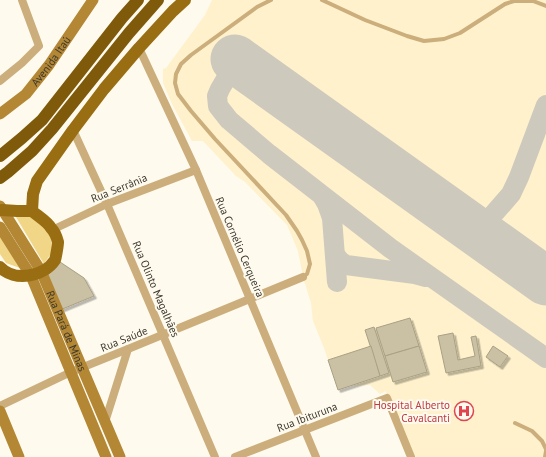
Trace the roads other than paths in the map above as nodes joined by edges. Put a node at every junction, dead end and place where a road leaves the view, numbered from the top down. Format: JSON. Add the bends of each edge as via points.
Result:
{"nodes":[{"id":1,"x":22,"y":0,"type":"edge"},
{"id":2,"x":93,"y":0,"type":"edge"},
{"id":3,"x":138,"y":0,"type":"edge"},
{"id":4,"x":158,"y":0,"type":"edge"},
{"id":5,"x":185,"y":0,"type":"edge"},
{"id":6,"x":271,"y":0,"type":"edge"},
{"id":7,"x":322,"y":0,"type":"edge"},
{"id":8,"x":546,"y":6,"type":"edge"},
{"id":9,"x":139,"y":48,"type":"junction"},
{"id":10,"x":0,"y":81,"type":"edge"},
{"id":11,"x":0,"y":114,"type":"edge"},
{"id":12,"x":73,"y":130,"type":"junction"},
{"id":13,"x":0,"y":156,"type":"edge"},
{"id":14,"x":196,"y":170,"type":"junction"},
{"id":15,"x":4,"y":175,"type":"edge"},
{"id":16,"x":107,"y":204,"type":"junction"},
{"id":17,"x":1,"y":208,"type":"edge"},
{"id":18,"x":32,"y":211,"type":"junction"},
{"id":19,"x":0,"y":227,"type":"edge"},
{"id":20,"x":52,"y":230,"type":"junction"},
{"id":21,"x":0,"y":267,"type":"edge"},
{"id":22,"x":36,"y":273,"type":"junction"},
{"id":23,"x":303,"y":277,"type":"joint"},
{"id":24,"x":251,"y":299,"type":"junction"},
{"id":25,"x":163,"y":334,"type":"junction"},
{"id":26,"x":128,"y":349,"type":"junction"},
{"id":27,"x":82,"y":368,"type":"junction"},
{"id":28,"x":71,"y":372,"type":"junction"},
{"id":29,"x":0,"y":406,"type":"edge"},
{"id":30,"x":0,"y":411,"type":"edge"},
{"id":31,"x":105,"y":422,"type":"junction"},
{"id":32,"x":515,"y":423,"type":"dead end"},
{"id":33,"x":305,"y":429,"type":"junction"},
{"id":34,"x":546,"y":450,"type":"edge"},
{"id":35,"x":19,"y":457,"type":"edge"},
{"id":36,"x":106,"y":457,"type":"edge"},
{"id":37,"x":120,"y":457,"type":"edge"},
{"id":38,"x":215,"y":457,"type":"edge"},
{"id":39,"x":235,"y":457,"type":"edge"},
{"id":40,"x":316,"y":457,"type":"edge"},
{"id":41,"x":411,"y":457,"type":"edge"},
{"id":42,"x":545,"y":457,"type":"edge"}],
"edges":[{"from":1,"to":10,"type":"street","via":[[39,46]]},
{"from":2,"to":11,"type":"main road","name":"Avenida Itaú","via":[[26,94]]},
{"from":3,"to":13,"type":"highway","via":[[42,120]]},
{"from":4,"to":15,"type":"highway","via":[[128,32],[52,129],[32,151]]},
{"from":5,"to":9,"type":"main road"},
{"from":6,"to":23,"type":"lane","via":[[257,7],[191,55],[181,64],[175,83],[178,94],[191,111],[286,215],[297,231],[310,264]]},
{"from":7,"to":8,"type":"lane","via":[[407,36],[424,40],[444,39],[460,33],[505,4],[514,1],[533,1]]},
{"from":9,"to":12,"type":"main road"},
{"from":9,"to":14,"type":"street","name":"Rua Cornélio Cerqueira"},
{"from":12,"to":16,"type":"street","name":"Rua Olinto Magalhães"},
{"from":12,"to":18,"type":"main road","via":[[37,181]]},
{"from":14,"to":16,"type":"street","name":"Rua Serrânia"},
{"from":14,"to":24,"type":"street","name":"Rua Cornélio Cerqueira"},
{"from":16,"to":20,"type":"street","name":"Rua Serrânia"},
{"from":16,"to":25,"type":"street","name":"Rua Olinto Magalhães"},
{"from":17,"to":18,"type":"main road","via":[[17,212]]},
{"from":17,"to":22,"type":"main road","name":"Rua Pará de Minas"},
{"from":18,"to":20,"type":"main road","via":[[51,226]]},
{"from":19,"to":22,"type":"main road","name":"Rua Pará de Minas"},
{"from":20,"to":22,"type":"main road","via":[[58,242],[56,258],[50,266]]},
{"from":21,"to":22,"type":"main road","via":[[19,276]]},
{"from":22,"to":27,"type":"main road","name":"Rua Pará de Minas"},
{"from":22,"to":28,"type":"main road","name":"Rua Pará de Minas"},
{"from":23,"to":24,"type":"street","name":"Rua Saúde"},
{"from":24,"to":25,"type":"street","name":"Rua Saúde"},
{"from":24,"to":33,"type":"street","name":"Rua Cornélio Cerqueira"},
{"from":25,"to":26,"type":"street","name":"Rua Saúde"},
{"from":25,"to":38,"type":"street","name":"Rua Olinto Magalhães"},
{"from":26,"to":27,"type":"street","name":"Rua Saúde"},
{"from":26,"to":31,"type":"street"},
{"from":27,"to":28,"type":"street","name":"Rua Saúde"},
{"from":27,"to":31,"type":"main road","name":"Rua Pará de Minas"},
{"from":28,"to":29,"type":"street","name":"Rua Saúde"},
{"from":28,"to":36,"type":"main road","name":"Rua Pará de Minas"},
{"from":30,"to":35,"type":"main road"},
{"from":31,"to":37,"type":"main road","name":"Rua Pará de Minas"},
{"from":32,"to":34,"type":"lane","via":[[532,431],[542,441]]},
{"from":33,"to":39,"type":"street","name":"Rua Ibituruna"},
{"from":33,"to":40,"type":"street","name":"Rua Cornélio Cerqueira"},
{"from":33,"to":41,"type":"street","name":"Rua Ibituruna","via":[[387,398]]},
{"from":34,"to":42,"type":"lane"}]}
